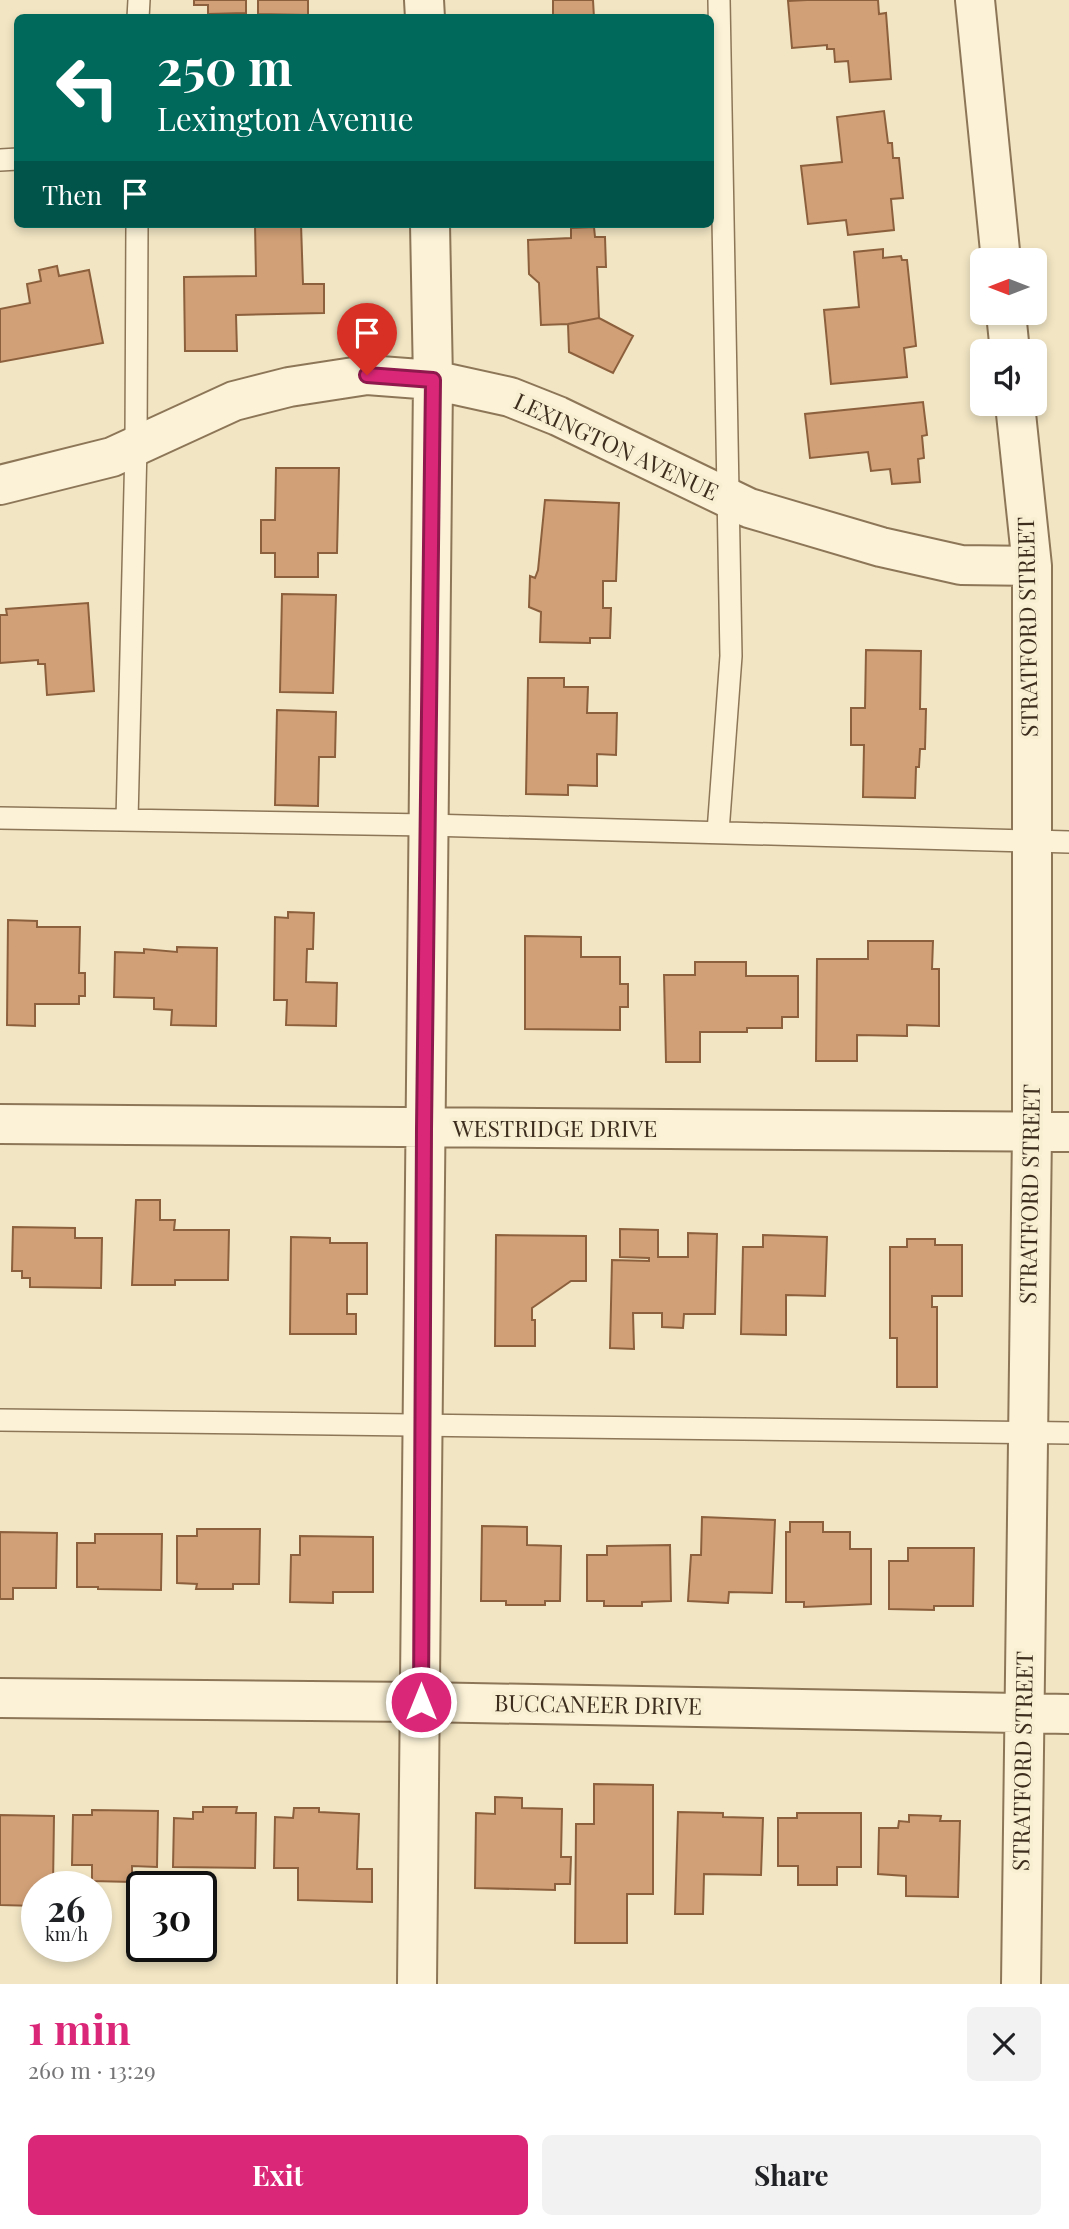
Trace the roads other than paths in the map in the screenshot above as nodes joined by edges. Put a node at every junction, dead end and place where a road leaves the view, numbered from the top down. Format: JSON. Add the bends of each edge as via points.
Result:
{"nodes":[{"id":1,"x":719,"y":0,"type":"edge"},
{"id":2,"x":975,"y":0,"type":"edge"},
{"id":3,"x":137,"y":228,"type":"edge"},
{"id":4,"x":430,"y":228,"type":"edge"},
{"id":5,"x":1000,"y":248,"type":"edge"},
{"id":6,"x":433,"y":380,"type":"junction"},
{"id":7,"x":1016,"y":416,"type":"edge"},
{"id":8,"x":136,"y":446,"type":"junction"},
{"id":9,"x":0,"y":485,"type":"edge"},
{"id":10,"x":727,"y":498,"type":"junction"},
{"id":11,"x":1031,"y":566,"type":"junction"},
{"id":12,"x":0,"y":818,"type":"edge"},
{"id":13,"x":127,"y":820,"type":"junction"},
{"id":14,"x":428,"y":825,"type":"junction"},
{"id":15,"x":718,"y":832,"type":"junction"},
{"id":16,"x":1031,"y":841,"type":"junction"},
{"id":17,"x":1069,"y":842,"type":"edge"},
{"id":18,"x":0,"y":1124,"type":"edge"},
{"id":19,"x":424,"y":1129,"type":"junction"},
{"id":20,"x":1031,"y":1132,"type":"junction"},
{"id":21,"x":1069,"y":1132,"type":"edge"},
{"id":22,"x":0,"y":1420,"type":"edge"},
{"id":23,"x":422,"y":1427,"type":"junction"},
{"id":24,"x":1027,"y":1432,"type":"junction"},
{"id":25,"x":1069,"y":1433,"type":"edge"},
{"id":26,"x":0,"y":1698,"type":"edge"},
{"id":27,"x":421,"y":1702,"type":"junction"},
{"id":28,"x":1024,"y":1713,"type":"junction"},
{"id":29,"x":1069,"y":1714,"type":"edge"},
{"id":30,"x":417,"y":1984,"type":"edge"},
{"id":31,"x":1021,"y":1984,"type":"edge"}],
"edges":[{"from":1,"to":10,"type":"lane"},
{"from":2,"to":5,"type":"street"},
{"from":3,"to":8,"type":"lane"},
{"from":4,"to":6,"type":"street"},
{"from":6,"to":8,"type":"street","name":"LEXINGTON AVENUE","via":[[367,375],[289,387],[234,401]]},
{"from":6,"to":10,"type":"street","name":"LEXINGTON AVENUE","via":[[510,397],[558,416]]},
{"from":6,"to":14,"type":"street"},
{"from":7,"to":11,"type":"street","name":"STRATFORD STREET"},
{"from":8,"to":9,"type":"street","name":"LEXINGTON AVENUE","via":[[112,457]]},
{"from":8,"to":13,"type":"lane"},
{"from":10,"to":11,"type":"street","name":"LEXINGTON AVENUE","via":[[908,554],[961,565]]},
{"from":10,"to":15,"type":"lane","via":[[731,656]]},
{"from":11,"to":16,"type":"street","name":"STRATFORD STREET"},
{"from":12,"to":13,"type":"lane"},
{"from":13,"to":14,"type":"lane"},
{"from":14,"to":15,"type":"lane"},
{"from":14,"to":19,"type":"street"},
{"from":15,"to":16,"type":"lane"},
{"from":16,"to":17,"type":"lane"},
{"from":16,"to":20,"type":"street","name":"STRATFORD STREET"},
{"from":18,"to":19,"type":"street","name":"WESTRIDGE DRIVE"},
{"from":19,"to":20,"type":"street","name":"WESTRIDGE DRIVE"},
{"from":19,"to":23,"type":"street"},
{"from":20,"to":21,"type":"street","name":"WESTRIDGE DRIVE"},
{"from":20,"to":24,"type":"street","name":"STRATFORD STREET"},
{"from":22,"to":23,"type":"lane"},
{"from":23,"to":24,"type":"lane"},
{"from":23,"to":27,"type":"street"},
{"from":24,"to":25,"type":"lane"},
{"from":24,"to":28,"type":"street","name":"STRATFORD STREET"},
{"from":26,"to":27,"type":"street","name":"BUCCANEER DRIVE"},
{"from":27,"to":28,"type":"street","name":"BUCCANEER DRIVE"},
{"from":27,"to":30,"type":"street"},
{"from":28,"to":29,"type":"street","name":"BUCCANEER DRIVE"},
{"from":28,"to":31,"type":"street","name":"STRATFORD STREET"}]}
